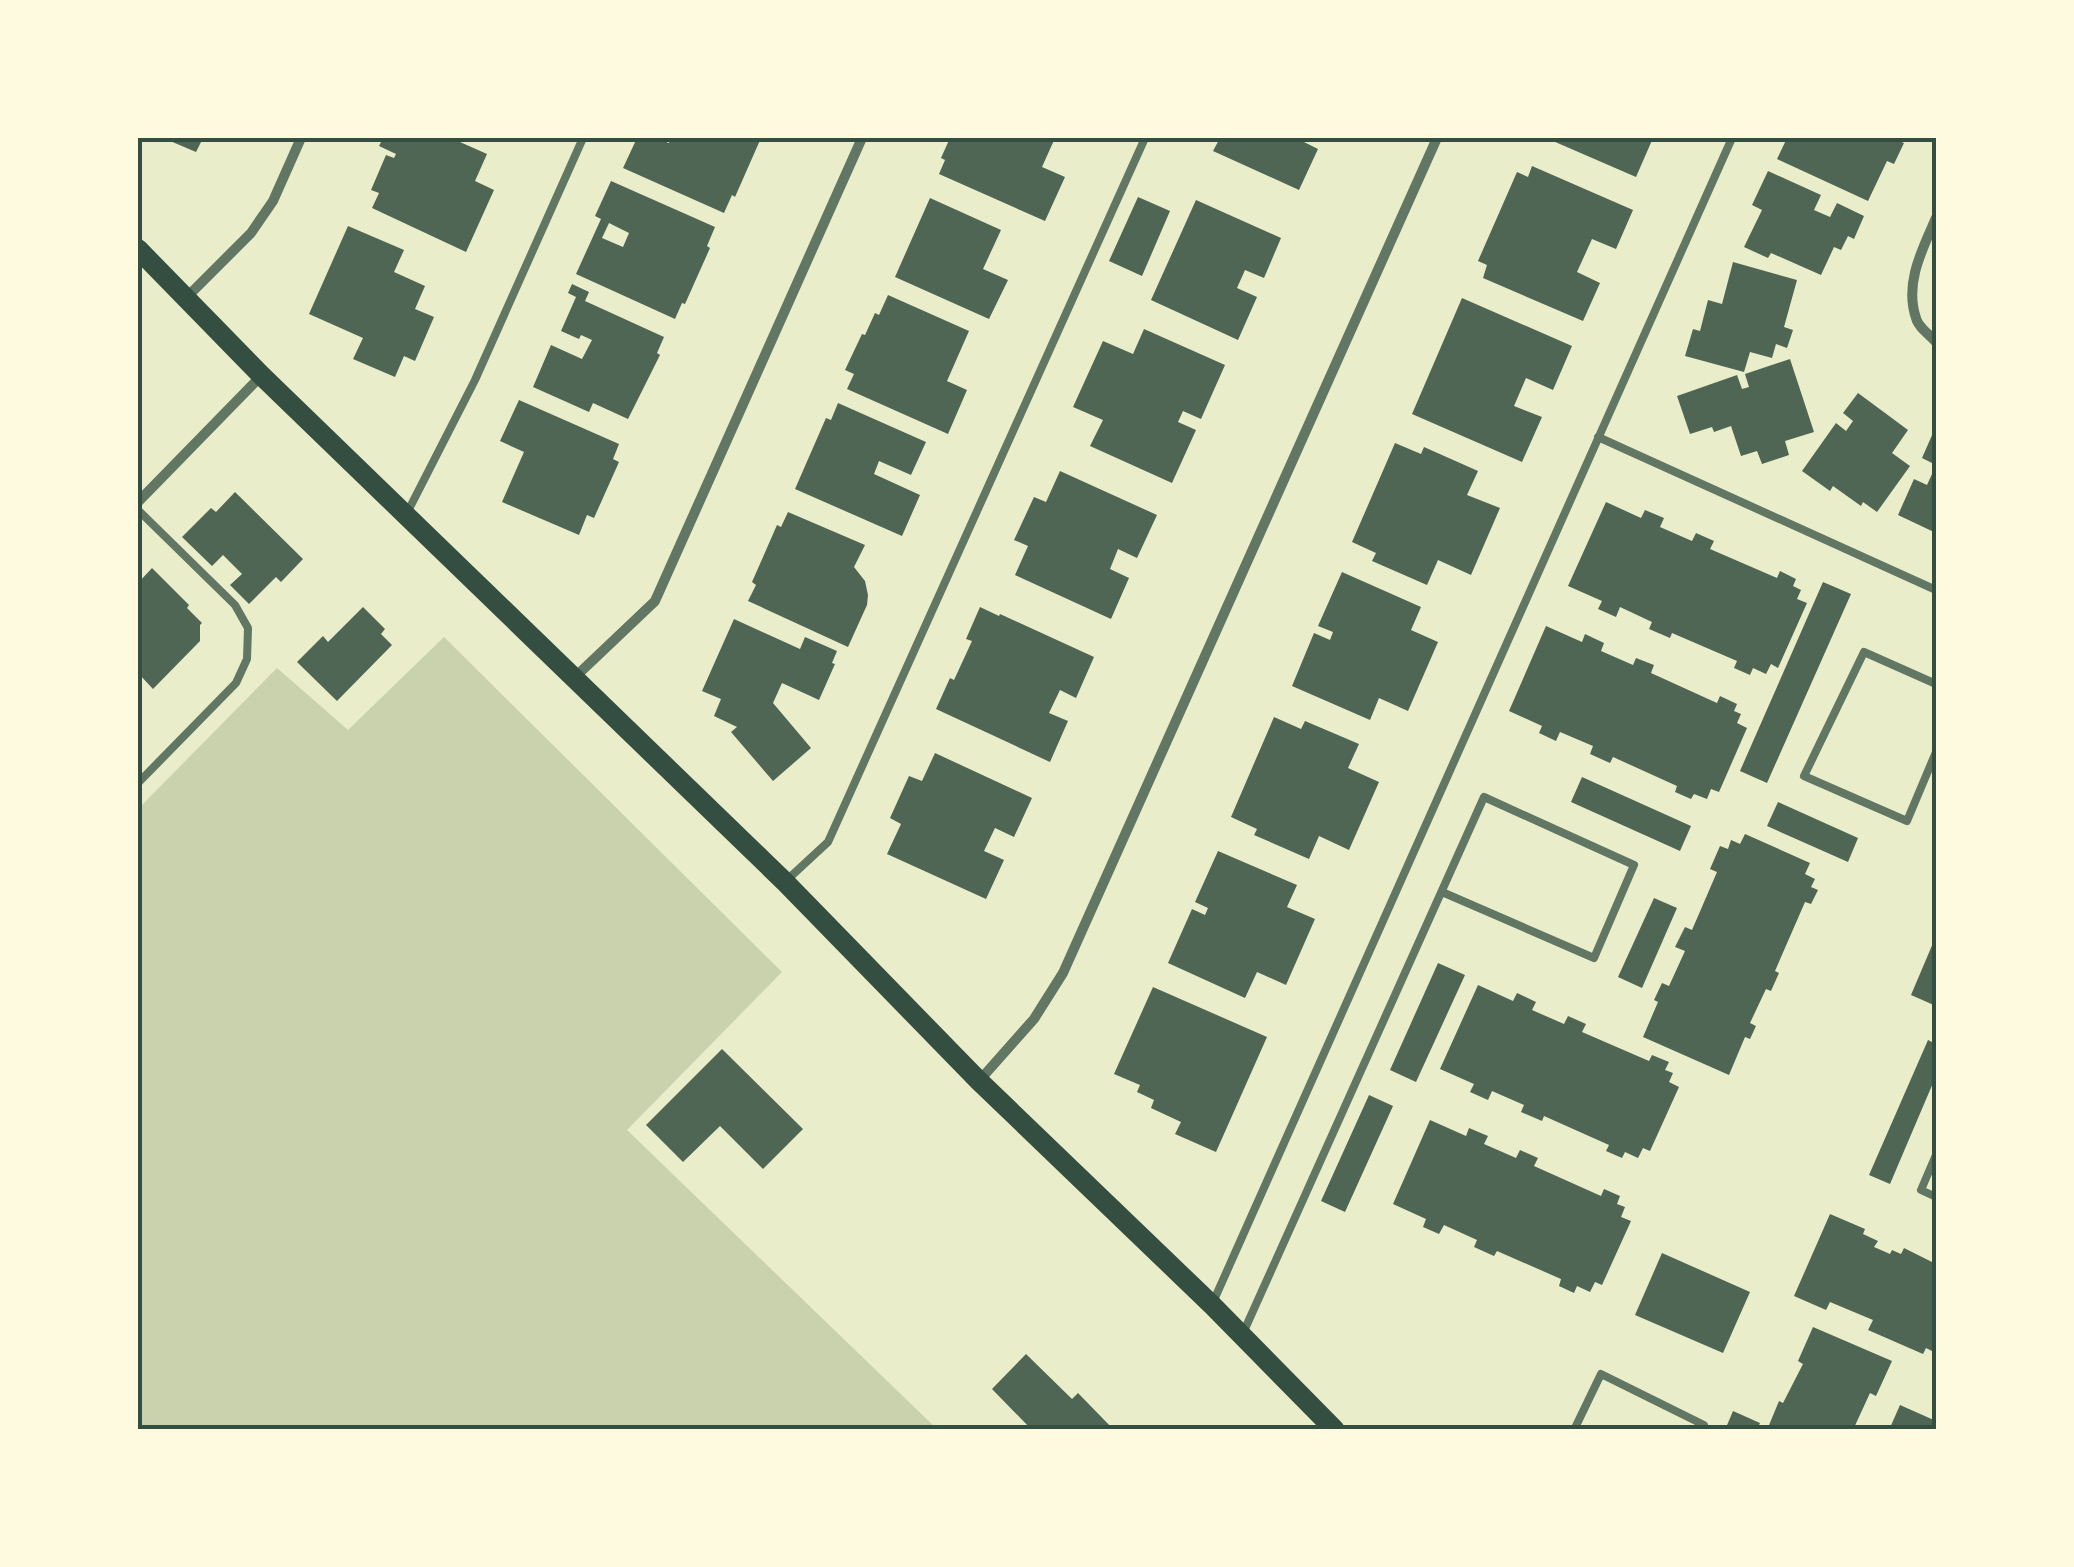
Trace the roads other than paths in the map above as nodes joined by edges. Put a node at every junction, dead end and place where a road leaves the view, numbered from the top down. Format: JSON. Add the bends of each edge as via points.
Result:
{"nodes":[{"id":1,"x":301,"y":138,"type":"edge"},
{"id":2,"x":583,"y":138,"type":"edge"},
{"id":3,"x":862,"y":138,"type":"edge"},
{"id":4,"x":1145,"y":138,"type":"edge"},
{"id":5,"x":1437,"y":138,"type":"edge"},
{"id":6,"x":1732,"y":138,"type":"edge"},
{"id":7,"x":1936,"y":218,"type":"edge"},
{"id":8,"x":138,"y":249,"type":"edge"},
{"id":9,"x":187,"y":297,"type":"junction"},
{"id":10,"x":1936,"y":342,"type":"edge"},
{"id":11,"x":262,"y":375,"type":"junction"},
{"id":12,"x":1598,"y":437,"type":"junction"},
{"id":13,"x":138,"y":502,"type":"edge"},
{"id":14,"x":138,"y":510,"type":"edge"},
{"id":15,"x":406,"y":514,"type":"junction"},
{"id":16,"x":1936,"y":590,"type":"edge"},
{"id":17,"x":575,"y":678,"type":"junction"},
{"id":18,"x":1936,"y":684,"type":"edge"},
{"id":19,"x":1936,"y":752,"type":"edge"},
{"id":20,"x":138,"y":783,"type":"edge"},
{"id":21,"x":784,"y":882,"type":"junction"},
{"id":22,"x":1442,"y":892,"type":"junction"},
{"id":23,"x":979,"y":1081,"type":"junction"},
{"id":24,"x":1936,"y":1155,"type":"edge"},
{"id":25,"x":1936,"y":1197,"type":"edge"},
{"id":26,"x":1212,"y":1304,"type":"junction"},
{"id":27,"x":1242,"y":1335,"type":"junction"},
{"id":28,"x":1336,"y":1430,"type":"edge"},
{"id":29,"x":1574,"y":1430,"type":"edge"},
{"id":30,"x":1702,"y":1430,"type":"edge"}],
"edges":[{"from":1,"to":9,"type":"street","via":[[251,233]]},
{"from":2,"to":15,"type":"lane","via":[[475,380]]},
{"from":3,"to":17,"type":"street","via":[[655,601]]},
{"from":4,"to":21,"type":"lane","via":[[828,842]]},
{"from":5,"to":23,"type":"street","via":[[1063,973],[1034,1020]]},
{"from":6,"to":12,"type":"lane"},
{"from":7,"to":10,"type":"street","via":[[1912,292],[1916,321]]},
{"from":8,"to":9,"type":"main road"},
{"from":9,"to":11,"type":"main road"},
{"from":11,"to":13,"type":"street"},
{"from":11,"to":15,"type":"main road"},
{"from":12,"to":16,"type":"lane"},
{"from":12,"to":26,"type":"lane"},
{"from":14,"to":20,"type":"lane","via":[[235,605],[248,628],[248,659],[236,683]]},
{"from":15,"to":17,"type":"main road"},
{"from":17,"to":21,"type":"main road"},
{"from":18,"to":19,"type":"lane","via":[[1864,652],[1804,776],[1906,821]]},
{"from":21,"to":23,"type":"main road"},
{"from":22,"to":22,"type":"lane","via":[[1484,797],[1634,865],[1594,958]]},
{"from":22,"to":27,"type":"lane"},
{"from":23,"to":26,"type":"main road"},
{"from":24,"to":25,"type":"lane","via":[[1921,1190]]},
{"from":26,"to":27,"type":"main road"},
{"from":27,"to":28,"type":"main road"},
{"from":29,"to":30,"type":"lane","via":[[1601,1374],[1704,1424]]}]}
